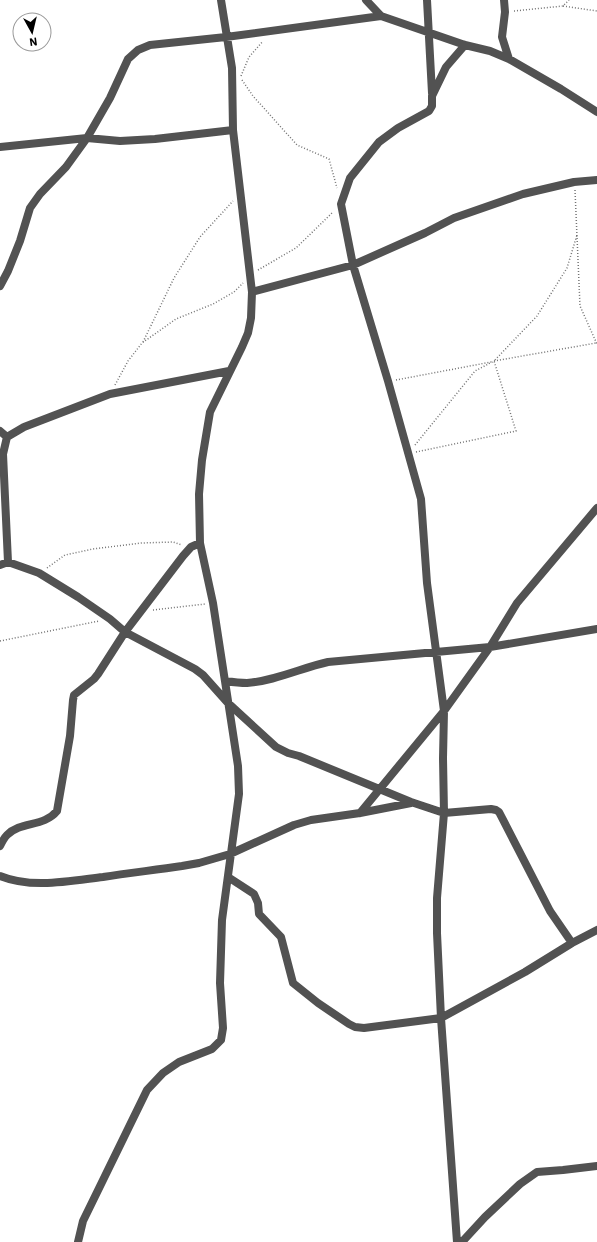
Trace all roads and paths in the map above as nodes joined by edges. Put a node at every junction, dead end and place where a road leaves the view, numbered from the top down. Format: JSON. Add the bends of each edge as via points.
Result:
{"nodes":[{"id":1,"x":222,"y":0,"type":"edge"},
{"id":2,"x":366,"y":0,"type":"edge"},
{"id":3,"x":427,"y":0,"type":"edge"},
{"id":4,"x":504,"y":0,"type":"edge"},
{"id":5,"x":569,"y":0,"type":"edge"},
{"id":6,"x":562,"y":6,"type":"junction"},
{"id":7,"x":597,"y":11,"type":"edge"},
{"id":8,"x":504,"y":12,"type":"junction"},
{"id":9,"x":381,"y":16,"type":"junction"},
{"id":10,"x":273,"y":31,"type":"junction"},
{"id":11,"x":429,"y":33,"type":"junction"},
{"id":12,"x":226,"y":37,"type":"junction"},
{"id":13,"x":465,"y":44,"type":"junction"},
{"id":14,"x":509,"y":59,"type":"junction"},
{"id":15,"x":232,"y":68,"type":"junction"},
{"id":16,"x":241,"y":79,"type":"junction"},
{"id":17,"x":432,"y":96,"type":"junction"},
{"id":18,"x":597,"y":112,"type":"edge"},
{"id":19,"x":233,"y":130,"type":"junction"},
{"id":20,"x":87,"y":138,"type":"junction"},
{"id":21,"x":0,"y":147,"type":"edge"},
{"id":22,"x":597,"y":180,"type":"edge"},
{"id":23,"x":574,"y":182,"type":"junction"},
{"id":24,"x":337,"y":189,"type":"dead end"},
{"id":25,"x":240,"y":193,"type":"junction"},
{"id":26,"x":342,"y":204,"type":"junction"},
{"id":27,"x":577,"y":235,"type":"junction"},
{"id":28,"x":353,"y":265,"type":"junction"},
{"id":29,"x":250,"y":274,"type":"junction"},
{"id":30,"x":0,"y":286,"type":"edge"},
{"id":31,"x":252,"y":292,"type":"junction"},
{"id":32,"x":142,"y":343,"type":"junction"},
{"id":33,"x":596,"y":343,"type":"edge"},
{"id":34,"x":494,"y":361,"type":"junction"},
{"id":35,"x":229,"y":372,"type":"junction"},
{"id":36,"x":388,"y":381,"type":"junction"},
{"id":37,"x":110,"y":394,"type":"junction"},
{"id":38,"x":0,"y":431,"type":"edge"},
{"id":39,"x":7,"y":437,"type":"junction"},
{"id":40,"x":408,"y":453,"type":"junction"},
{"id":41,"x":597,"y":508,"type":"edge"},
{"id":42,"x":200,"y":543,"type":"junction"},
{"id":43,"x":191,"y":547,"type":"junction"},
{"id":44,"x":8,"y":562,"type":"junction"},
{"id":45,"x":0,"y":565,"type":"edge"},
{"id":46,"x":39,"y":573,"type":"junction"},
{"id":47,"x":597,"y":629,"type":"edge"},
{"id":48,"x":125,"y":632,"type":"junction"},
{"id":49,"x":490,"y":647,"type":"junction"},
{"id":50,"x":436,"y":651,"type":"junction"},
{"id":51,"x":225,"y":682,"type":"junction"},
{"id":52,"x":228,"y":703,"type":"junction"},
{"id":53,"x":444,"y":711,"type":"junction"},
{"id":54,"x":381,"y":789,"type":"junction"},
{"id":55,"x":411,"y":802,"type":"junction"},
{"id":56,"x":360,"y":813,"type":"junction"},
{"id":57,"x":444,"y":813,"type":"junction"},
{"id":58,"x":0,"y":846,"type":"edge"},
{"id":59,"x":230,"y":854,"type":"junction"},
{"id":60,"x":0,"y":876,"type":"edge"},
{"id":61,"x":228,"y":877,"type":"junction"},
{"id":62,"x":597,"y":930,"type":"edge"},
{"id":63,"x":572,"y":943,"type":"junction"},
{"id":64,"x":441,"y":1018,"type":"junction"},
{"id":65,"x":597,"y":1166,"type":"edge"},
{"id":66,"x":78,"y":1242,"type":"edge"},
{"id":67,"x":457,"y":1242,"type":"edge"},
{"id":68,"x":462,"y":1242,"type":"edge"}],
"edges":[{"from":1,"to":12,"type":"street"},
{"from":2,"to":9,"type":"street"},
{"from":3,"to":11,"type":"street"},
{"from":4,"to":8,"type":"street"},
{"from":5,"to":6,"type":"path"},
{"from":6,"to":7,"type":"path"},
{"from":6,"to":8,"type":"path"},
{"from":8,"to":14,"type":"street","via":[[502,37]]},
{"from":9,"to":10,"type":"street"},
{"from":9,"to":11,"type":"street"},
{"from":10,"to":12,"type":"street"},
{"from":10,"to":16,"type":"path","via":[[249,57]]},
{"from":11,"to":13,"type":"street"},
{"from":11,"to":17,"type":"street"},
{"from":12,"to":15,"type":"street"},
{"from":12,"to":20,"type":"street","via":[[150,46],[138,50],[128,59]]},
{"from":13,"to":14,"type":"street"},
{"from":13,"to":17,"type":"street","via":[[446,67]]},
{"from":14,"to":18,"type":"street"},
{"from":15,"to":16,"type":"path"},
{"from":15,"to":19,"type":"street"},
{"from":16,"to":24,"type":"path","via":[[252,96],[297,145],[329,159]]},
{"from":17,"to":26,"type":"street","via":[[429,111],[398,128],[371,151],[350,178]]},
{"from":19,"to":20,"type":"street","via":[[120,141]]},
{"from":19,"to":25,"type":"street"},
{"from":20,"to":21,"type":"street"},
{"from":20,"to":30,"type":"street","via":[[66,167],[30,208]]},
{"from":22,"to":23,"type":"street"},
{"from":23,"to":27,"type":"path"},
{"from":23,"to":28,"type":"street","via":[[523,194],[454,218]]},
{"from":25,"to":29,"type":"street"},
{"from":25,"to":32,"type":"path","via":[[200,237],[174,278]]},
{"from":26,"to":28,"type":"street"},
{"from":26,"to":29,"type":"path","via":[[296,248]]},
{"from":27,"to":33,"type":"path","via":[[580,306]]},
{"from":27,"to":34,"type":"path","via":[[567,268],[537,316]]},
{"from":28,"to":31,"type":"street"},
{"from":28,"to":36,"type":"street"},
{"from":29,"to":31,"type":"street"},
{"from":29,"to":32,"type":"path","via":[[234,292],[213,304],[176,319]]},
{"from":31,"to":35,"type":"street","via":[[248,333]]},
{"from":32,"to":37,"type":"path","via":[[128,361]]},
{"from":33,"to":34,"type":"path"},
{"from":34,"to":36,"type":"path"},
{"from":34,"to":40,"type":"path","via":[[475,371]]},
{"from":34,"to":40,"type":"path","via":[[516,431]]},
{"from":35,"to":37,"type":"street"},
{"from":35,"to":42,"type":"street","via":[[210,412],[207,426],[199,494]]},
{"from":36,"to":40,"type":"street"},
{"from":37,"to":39,"type":"street","via":[[24,427]]},
{"from":38,"to":39,"type":"street"},
{"from":39,"to":44,"type":"street","via":[[3,454]]},
{"from":40,"to":50,"type":"street","via":[[422,499]]},
{"from":41,"to":49,"type":"street","via":[[517,603]]},
{"from":42,"to":43,"type":"street"},
{"from":42,"to":51,"type":"street","via":[[213,603]]},
{"from":43,"to":46,"type":"path","via":[[173,542],[93,549],[65,555]]},
{"from":43,"to":48,"type":"street"},
{"from":44,"to":45,"type":"street"},
{"from":44,"to":46,"type":"street"},
{"from":46,"to":48,"type":"street","via":[[78,597]]},
{"from":47,"to":49,"type":"street"},
{"from":48,"to":52,"type":"street","via":[[195,669]]},
{"from":48,"to":58,"type":"street","via":[[98,674],[74,696],[57,812],[47,820],[11,831]]},
{"from":49,"to":50,"type":"street"},
{"from":49,"to":53,"type":"street"},
{"from":50,"to":51,"type":"street","via":[[328,662],[268,680]]},
{"from":50,"to":53,"type":"street"},
{"from":51,"to":52,"type":"street"},
{"from":52,"to":54,"type":"street","via":[[276,747]]},
{"from":52,"to":59,"type":"street","via":[[238,766],[239,794]]},
{"from":53,"to":54,"type":"street"},
{"from":53,"to":57,"type":"street"},
{"from":54,"to":55,"type":"street"},
{"from":54,"to":56,"type":"street"},
{"from":55,"to":56,"type":"street"},
{"from":55,"to":57,"type":"street"},
{"from":56,"to":59,"type":"street","via":[[294,825]]},
{"from":57,"to":63,"type":"street","via":[[491,809],[499,812],[550,911]]},
{"from":57,"to":64,"type":"street","via":[[437,898]]},
{"from":59,"to":60,"type":"street","via":[[182,866],[60,882],[39,883]]},
{"from":59,"to":61,"type":"street"},
{"from":61,"to":64,"type":"street","via":[[254,894],[259,914],[281,937],[293,983],[349,1024],[364,1028]]},
{"from":61,"to":66,"type":"street","via":[[222,920],[221,1040],[212,1049],[173,1066],[147,1090],[82,1221]]},
{"from":62,"to":63,"type":"street"},
{"from":63,"to":64,"type":"street"},
{"from":64,"to":67,"type":"street"},
{"from":65,"to":68,"type":"street","via":[[537,1172],[520,1184]]}]}
